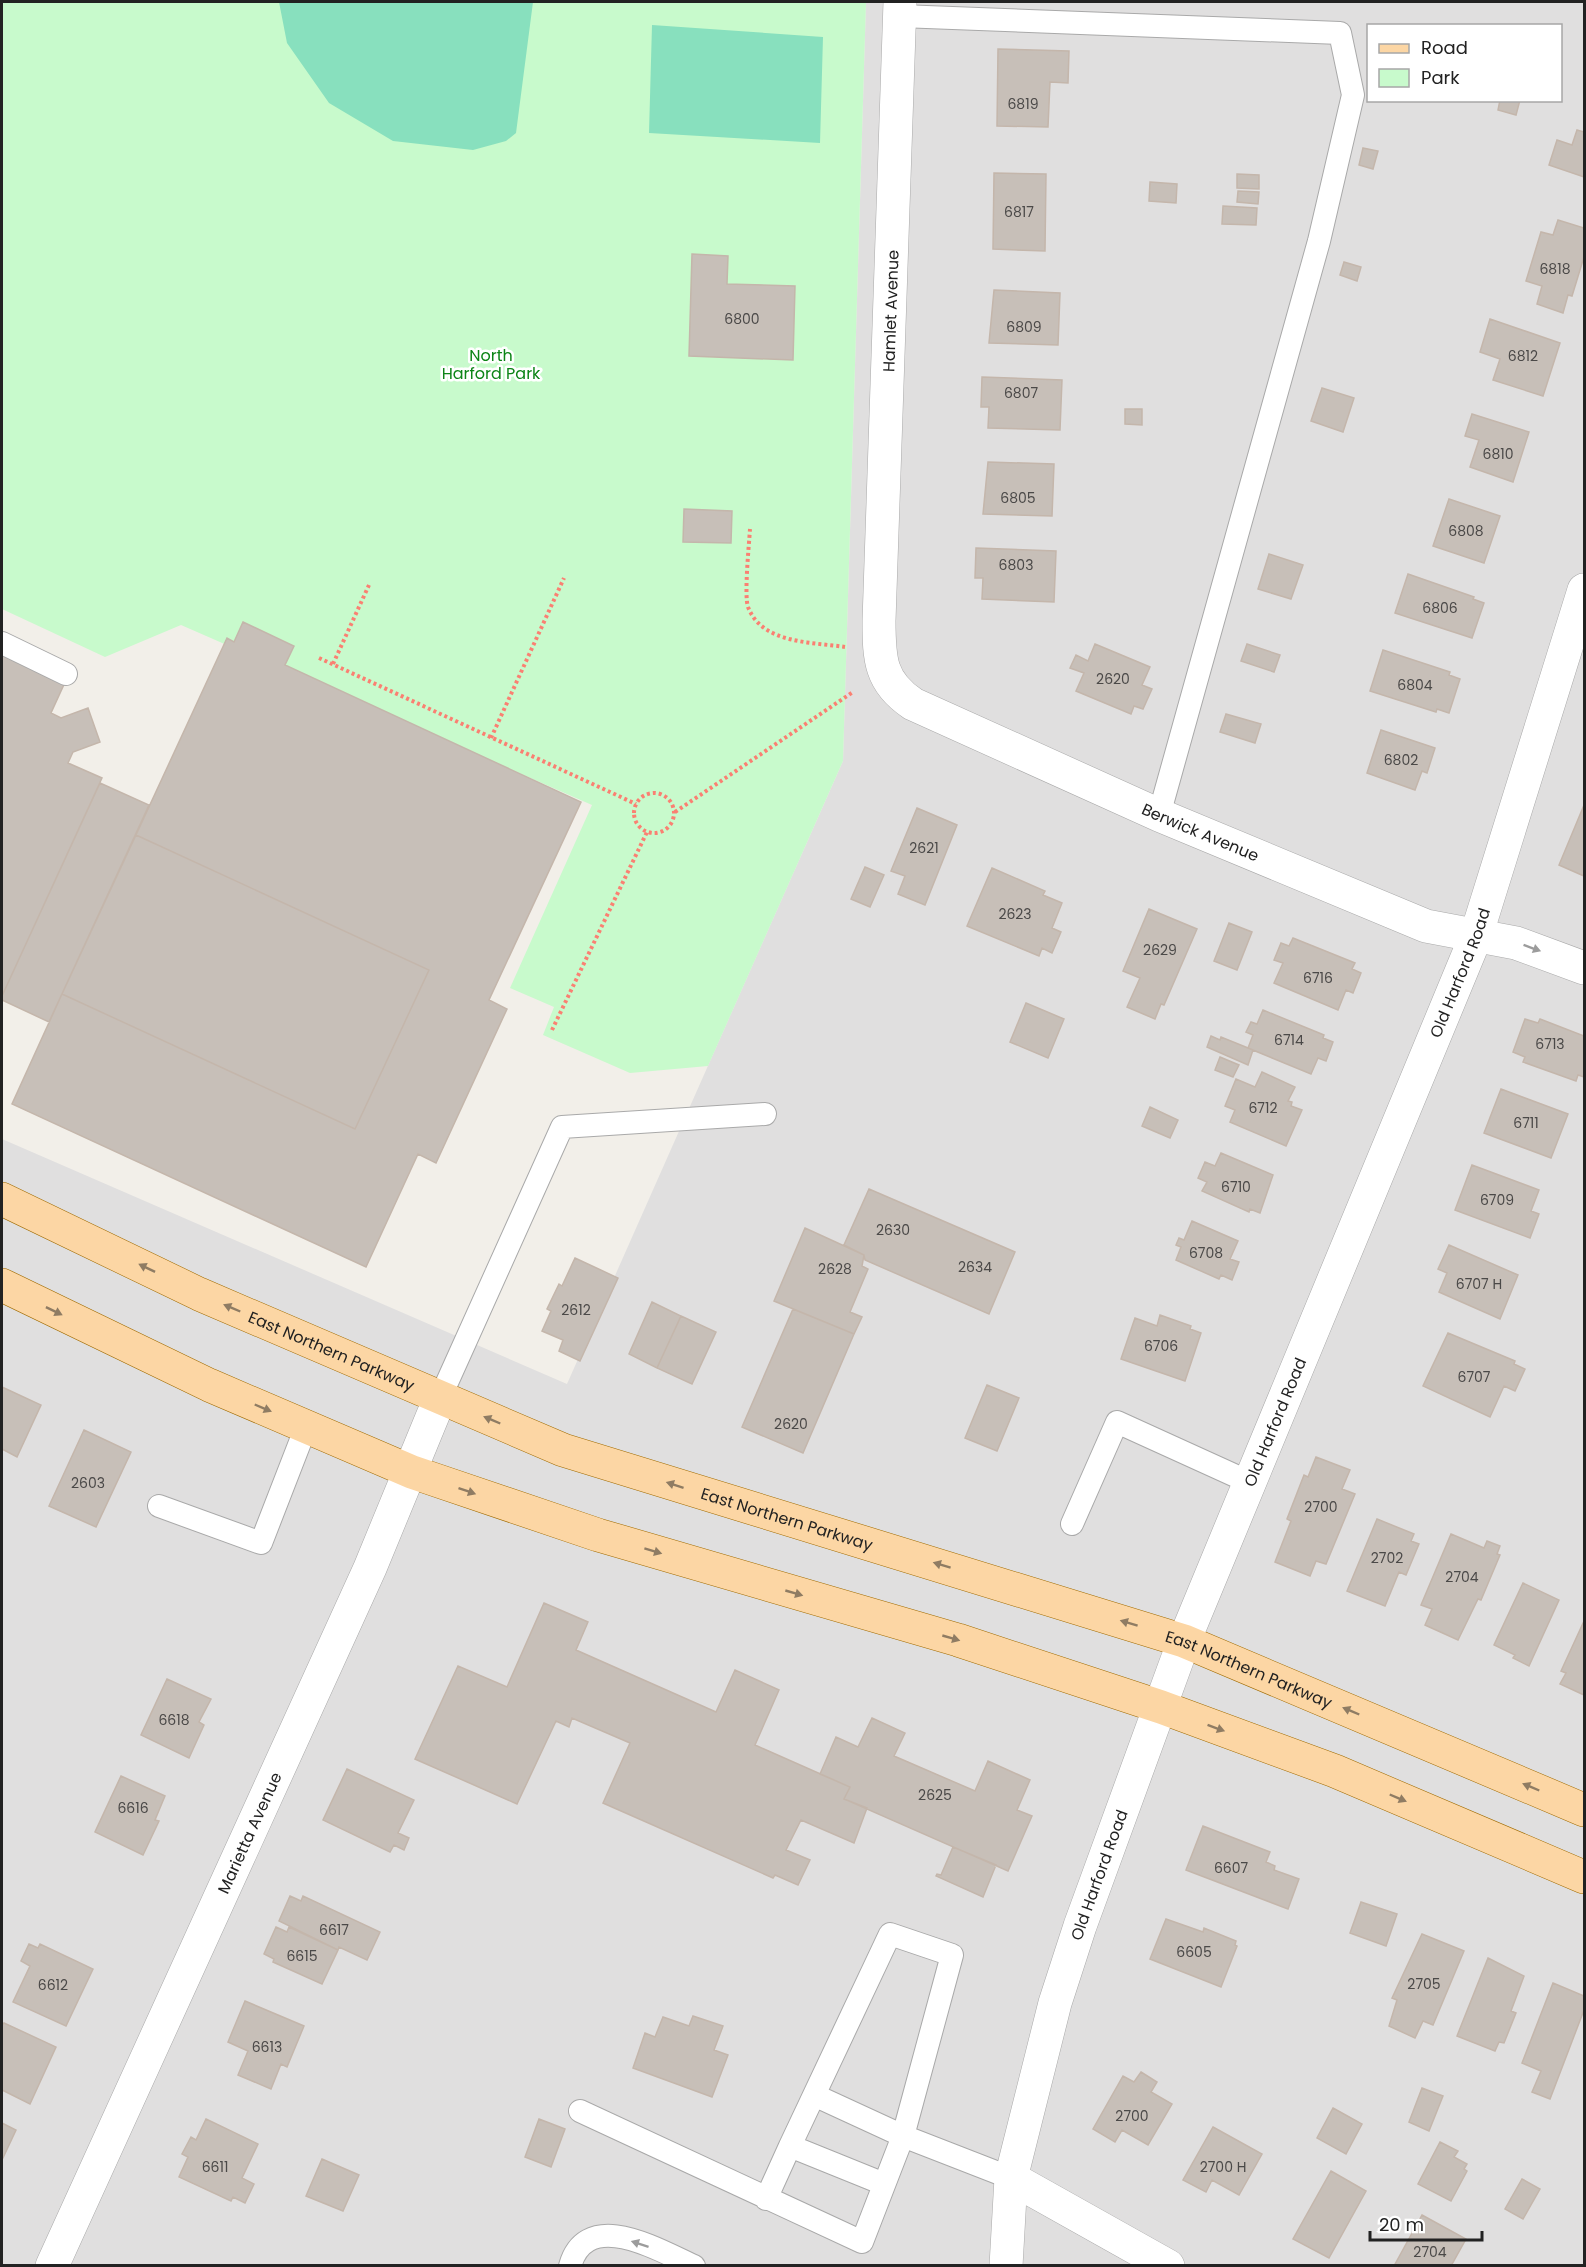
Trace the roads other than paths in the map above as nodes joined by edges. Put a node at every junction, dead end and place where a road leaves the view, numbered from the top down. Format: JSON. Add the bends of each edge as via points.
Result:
{"nodes":[{"id":1,"x":900,"y":9,"type":"edge"},
{"id":2,"x":1584,"y":590,"type":"edge"},
{"id":3,"x":879,"y":621,"type":"joint"},
{"id":4,"x":2,"y":643,"type":"edge"},
{"id":5,"x":66,"y":674,"type":"dead end"},
{"id":6,"x":1159,"y":815,"type":"junction"},
{"id":7,"x":1476,"y":936,"type":"junction"},
{"id":8,"x":1584,"y":968,"type":"edge"},
{"id":9,"x":765,"y":1114,"type":"dead end"},
{"id":10,"x":2,"y":1199,"type":"edge"},
{"id":11,"x":2,"y":1285,"type":"edge"},
{"id":12,"x":440,"y":1398,"type":"junction"},
{"id":13,"x":306,"y":1427,"type":"junction"},
{"id":14,"x":412,"y":1472,"type":"junction"},
{"id":15,"x":1249,"y":1482,"type":"junction"},
{"id":16,"x":159,"y":1506,"type":"dead end"},
{"id":17,"x":1072,"y":1524,"type":"dead end"},
{"id":18,"x":1184,"y":1641,"type":"junction"},
{"id":19,"x":1161,"y":1707,"type":"junction"},
{"id":20,"x":1584,"y":1810,"type":"edge"},
{"id":21,"x":1584,"y":1877,"type":"edge"},
{"id":22,"x":814,"y":2095,"type":"junction"},
{"id":23,"x":580,"y":2111,"type":"dead end"},
{"id":24,"x":903,"y":2136,"type":"junction"},
{"id":25,"x":790,"y":2146,"type":"junction"},
{"id":26,"x":1011,"y":2178,"type":"junction"},
{"id":27,"x":884,"y":2184,"type":"junction"},
{"id":28,"x":766,"y":2199,"type":"junction"},
{"id":29,"x":52,"y":2265,"type":"edge"},
{"id":30,"x":570,"y":2265,"type":"edge"},
{"id":31,"x":694,"y":2265,"type":"edge"},
{"id":32,"x":1006,"y":2265,"type":"edge"},
{"id":33,"x":1168,"y":2265,"type":"edge"}],
"edges":[{"from":1,"to":3,"type":"street","name":"Hamlet Avenue"},
{"from":1,"to":6,"type":"lane","via":[[1340,33],[1353,95],[1324,218]]},
{"from":2,"to":7,"type":"street","name":"Old Harford Road"},
{"from":3,"to":6,"type":"street","name":"Berwick Avenue","via":[[884,672],[895,692],[913,704]]},
{"from":4,"to":5,"type":"lane"},
{"from":6,"to":7,"type":"street","name":"Berwick Avenue","via":[[1426,926]]},
{"from":7,"to":8,"type":"street","name":"Berwick Avenue","one_way":true,"via":[[1516,943]]},
{"from":7,"to":15,"type":"street","name":"Old Harford Road"},
{"from":9,"to":12,"type":"lane","via":[[562,1127]]},
{"from":12,"to":10,"type":"main road","name":"East Northern Parkway","one_way":true,"via":[[200,1294]]},
{"from":11,"to":13,"type":"main road","one_way":true},
{"from":12,"to":14,"type":"street","name":"Marietta Avenue"},
{"from":18,"to":12,"type":"main road","name":"East Northern Parkway","one_way":true,"via":[[563,1450]]},
{"from":13,"to":14,"type":"main road"},
{"from":13,"to":16,"type":"lane","via":[[261,1543]]},
{"from":14,"to":19,"type":"main road","one_way":true,"via":[[598,1535],[958,1640]]},
{"from":14,"to":29,"type":"street","name":"Marietta Avenue"},
{"from":15,"to":17,"type":"lane","via":[[1117,1422]]},
{"from":15,"to":18,"type":"street","name":"Old Harford Road"},
{"from":18,"to":19,"type":"street","name":"Old Harford Road"},
{"from":20,"to":18,"type":"main road","name":"East Northern Parkway","one_way":true},
{"from":19,"to":21,"type":"main road","one_way":true,"via":[[1335,1771]]},
{"from":19,"to":26,"type":"street","name":"Old Harford Road","via":[[1055,2003]]},
{"from":22,"to":24,"type":"lane"},
{"from":22,"to":24,"type":"lane","via":[[890,1934],[952,1955]]},
{"from":22,"to":25,"type":"lane"},
{"from":23,"to":28,"type":"lane"},
{"from":24,"to":26,"type":"lane"},
{"from":24,"to":27,"type":"lane"},
{"from":25,"to":27,"type":"lane"},
{"from":25,"to":28,"type":"lane"},
{"from":26,"to":32,"type":"street","name":"Old Harford Road"},
{"from":26,"to":33,"type":"street"},
{"from":27,"to":28,"type":"lane","via":[[862,2242]]},
{"from":31,"to":30,"type":"lane","one_way":true,"via":[[638,2243],[603,2235],[579,2245]]}]}
